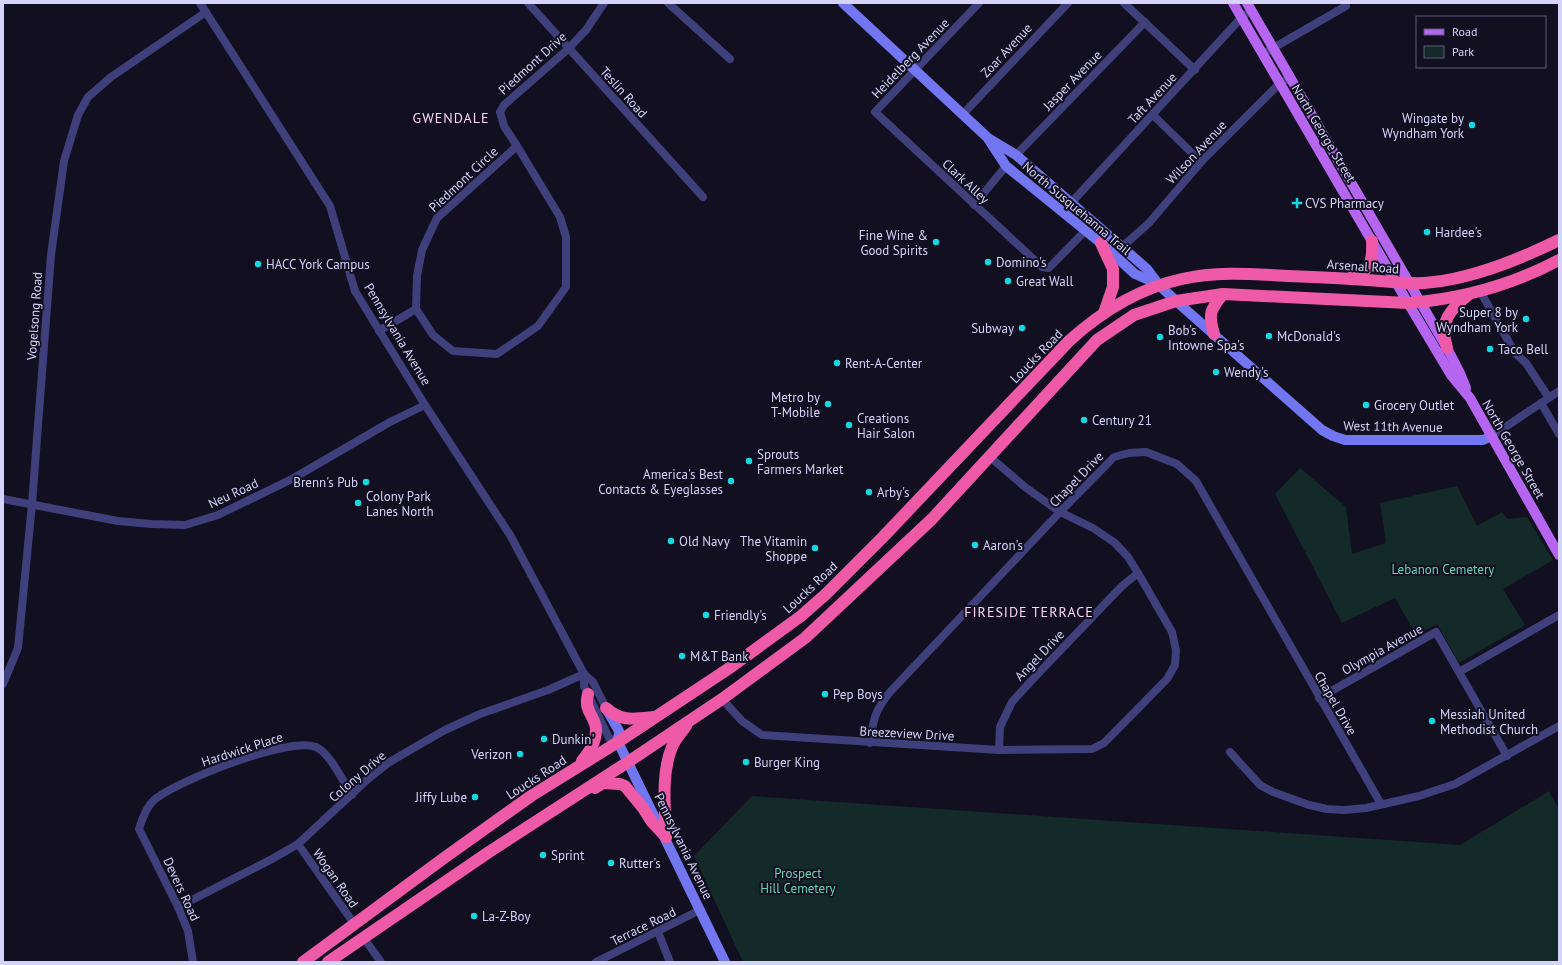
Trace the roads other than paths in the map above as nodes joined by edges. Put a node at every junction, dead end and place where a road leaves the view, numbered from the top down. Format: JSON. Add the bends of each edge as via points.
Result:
{"nodes":[{"id":1,"x":200,"y":3,"type":"edge"},
{"id":2,"x":528,"y":3,"type":"edge"},
{"id":3,"x":604,"y":3,"type":"edge"},
{"id":4,"x":668,"y":3,"type":"edge"},
{"id":5,"x":843,"y":3,"type":"edge"},
{"id":6,"x":979,"y":3,"type":"edge"},
{"id":7,"x":1068,"y":3,"type":"edge"},
{"id":8,"x":1124,"y":3,"type":"edge"},
{"id":9,"x":1233,"y":3,"type":"edge"},
{"id":10,"x":1346,"y":6,"type":"dead end"},
{"id":11,"x":1249,"y":7,"type":"edge"},
{"id":12,"x":206,"y":12,"type":"junction"},
{"id":13,"x":1241,"y":18,"type":"junction"},
{"id":14,"x":1145,"y":22,"type":"junction"},
{"id":15,"x":1272,"y":48,"type":"junction"},
{"id":16,"x":568,"y":49,"type":"junction"},
{"id":17,"x":1263,"y":54,"type":"junction"},
{"id":18,"x":730,"y":59,"type":"dead end"},
{"id":19,"x":914,"y":70,"type":"junction"},
{"id":20,"x":1194,"y":70,"type":"junction"},
{"id":21,"x":1290,"y":78,"type":"junction"},
{"id":22,"x":1280,"y":84,"type":"junction"},
{"id":23,"x":875,"y":112,"type":"joint"},
{"id":24,"x":963,"y":114,"type":"junction"},
{"id":25,"x":1153,"y":115,"type":"junction"},
{"id":26,"x":988,"y":138,"type":"junction"},
{"id":27,"x":517,"y":146,"type":"junction"},
{"id":28,"x":1016,"y":155,"type":"junction"},
{"id":29,"x":1201,"y":162,"type":"junction"},
{"id":30,"x":1006,"y":166,"type":"junction"},
{"id":31,"x":702,"y":197,"type":"dead end"},
{"id":32,"x":1071,"y":203,"type":"junction"},
{"id":33,"x":974,"y":205,"type":"junction"},
{"id":34,"x":1085,"y":231,"type":"junction"},
{"id":35,"x":1559,"y":240,"type":"edge"},
{"id":36,"x":1372,"y":241,"type":"junction"},
{"id":37,"x":1101,"y":243,"type":"junction"},
{"id":38,"x":1122,"y":247,"type":"junction"},
{"id":39,"x":1559,"y":260,"type":"edge"},
{"id":40,"x":1347,"y":279,"type":"junction"},
{"id":41,"x":1396,"y":282,"type":"junction"},
{"id":42,"x":1409,"y":283,"type":"junction"},
{"id":43,"x":1160,"y":285,"type":"junction"},
{"id":44,"x":1474,"y":293,"type":"junction"},
{"id":45,"x":1223,"y":294,"type":"junction"},
{"id":46,"x":1176,"y":301,"type":"junction"},
{"id":47,"x":1420,"y":302,"type":"junction"},
{"id":48,"x":1408,"y":303,"type":"junction"},
{"id":49,"x":416,"y":309,"type":"junction"},
{"id":50,"x":1104,"y":313,"type":"junction"},
{"id":51,"x":379,"y":331,"type":"junction"},
{"id":52,"x":1214,"y":334,"type":"junction"},
{"id":53,"x":1447,"y":348,"type":"junction"},
{"id":54,"x":1559,"y":391,"type":"edge"},
{"id":55,"x":1470,"y":398,"type":"junction"},
{"id":56,"x":1549,"y":398,"type":"junction"},
{"id":57,"x":1541,"y":403,"type":"junction"},
{"id":58,"x":425,"y":405,"type":"junction"},
{"id":59,"x":1559,"y":434,"type":"edge"},
{"id":60,"x":1492,"y":436,"type":"junction"},
{"id":61,"x":990,"y":456,"type":"junction"},
{"id":62,"x":3,"y":499,"type":"edge"},
{"id":63,"x":32,"y":504,"type":"junction"},
{"id":64,"x":1060,"y":512,"type":"junction"},
{"id":65,"x":1558,"y":551,"type":"edge"},
{"id":66,"x":1138,"y":573,"type":"junction"},
{"id":67,"x":1559,"y":615,"type":"edge"},
{"id":68,"x":1459,"y":672,"type":"junction"},
{"id":69,"x":584,"y":674,"type":"junction"},
{"id":70,"x":3,"y":684,"type":"edge"},
{"id":71,"x":588,"y":694,"type":"junction"},
{"id":72,"x":1319,"y":698,"type":"junction"},
{"id":73,"x":722,"y":699,"type":"junction"},
{"id":74,"x":606,"y":708,"type":"junction"},
{"id":75,"x":657,"y":716,"type":"junction"},
{"id":76,"x":689,"y":721,"type":"junction"},
{"id":77,"x":1559,"y":726,"type":"edge"},
{"id":78,"x":618,"y":742,"type":"junction"},
{"id":79,"x":870,"y":743,"type":"junction"},
{"id":80,"x":999,"y":750,"type":"junction"},
{"id":81,"x":1230,"y":752,"type":"dead end"},
{"id":82,"x":1507,"y":756,"type":"junction"},
{"id":83,"x":628,"y":762,"type":"junction"},
{"id":84,"x":579,"y":766,"type":"junction"},
{"id":85,"x":352,"y":795,"type":"junction"},
{"id":86,"x":566,"y":802,"type":"junction"},
{"id":87,"x":1380,"y":804,"type":"junction"},
{"id":88,"x":139,"y":829,"type":"joint"},
{"id":89,"x":666,"y":837,"type":"junction"},
{"id":90,"x":298,"y":844,"type":"junction"},
{"id":91,"x":178,"y":907,"type":"junction"},
{"id":92,"x":700,"y":910,"type":"junction"},
{"id":93,"x":355,"y":925,"type":"junction"},
{"id":94,"x":658,"y":932,"type":"junction"},
{"id":95,"x":363,"y":937,"type":"junction"},
{"id":96,"x":193,"y":962,"type":"edge"},
{"id":97,"x":303,"y":962,"type":"edge"},
{"id":98,"x":328,"y":962,"type":"edge"},
{"id":99,"x":381,"y":962,"type":"edge"},
{"id":100,"x":596,"y":962,"type":"edge"},
{"id":101,"x":670,"y":962,"type":"edge"},
{"id":102,"x":725,"y":962,"type":"edge"}],
"edges":[{"from":1,"to":12,"type":"street","name":"Pennsylvania Avenue"},
{"from":2,"to":16,"type":"street","name":"Teslin Road"},
{"from":3,"to":16,"type":"street","name":"Piedmont Drive","via":[[586,30]]},
{"from":4,"to":18,"type":"street"},
{"from":5,"to":19,"type":"main road","name":"North Susquehanna Trail"},
{"from":6,"to":19,"type":"street","name":"Heidelberg Avenue"},
{"from":7,"to":24,"type":"street","name":"Zoar Avenue"},
{"from":8,"to":14,"type":"street"},
{"from":9,"to":13,"type":"main road","name":"North George Street"},
{"from":10,"to":15,"type":"street"},
{"from":11,"to":13,"type":"street","name":"Taft Avenue"},
{"from":11,"to":15,"type":"main road","name":"North George Street"},
{"from":12,"to":51,"type":"street","name":"Pennsylvania Avenue","via":[[330,206],[355,290]]},
{"from":12,"to":63,"type":"street","name":"Vogelsong Road","via":[[111,77],[88,96],[78,115],[64,160],[52,240]]},
{"from":13,"to":17,"type":"main road","name":"North George Street"},
{"from":13,"to":20,"type":"street","name":"Taft Avenue"},
{"from":14,"to":20,"type":"street"},
{"from":14,"to":28,"type":"street","name":"Jasper Avenue"},
{"from":15,"to":17,"type":"street"},
{"from":15,"to":21,"type":"main road","name":"North George Street"},
{"from":16,"to":27,"type":"street","name":"Piedmont Drive","via":[[504,105],[500,112],[504,126]]},
{"from":16,"to":31,"type":"street","name":"Teslin Road"},
{"from":17,"to":22,"type":"main road","name":"North George Street"},
{"from":19,"to":23,"type":"street","name":"Heidelberg Avenue"},
{"from":19,"to":24,"type":"main road","name":"North Susquehanna Trail"},
{"from":20,"to":25,"type":"street","name":"Taft Avenue"},
{"from":21,"to":22,"type":"street","name":"Wilson Avenue"},
{"from":21,"to":42,"type":"main road","name":"North George Street"},
{"from":22,"to":29,"type":"street","name":"Wilson Avenue"},
{"from":22,"to":36,"type":"main road","name":"North George Street"},
{"from":23,"to":33,"type":"street","name":"Clark Alley"},
{"from":24,"to":26,"type":"main road","name":"North Susquehanna Trail"},
{"from":25,"to":29,"type":"street"},
{"from":25,"to":32,"type":"street","name":"Taft Avenue"},
{"from":26,"to":28,"type":"main road","name":"North Susquehanna Trail"},
{"from":26,"to":30,"type":"main road","name":"North Susquehanna Trail"},
{"from":27,"to":49,"type":"street","name":"Piedmont Circle","via":[[437,218],[422,250],[417,276]]},
{"from":27,"to":49,"type":"street","name":"Piedmont Circle","via":[[560,217],[566,237],[566,287],[538,326],[497,354],[453,351],[433,335]]},
{"from":28,"to":32,"type":"main road","name":"North Susquehanna Trail"},
{"from":29,"to":38,"type":"street","name":"Wilson Avenue","via":[[1148,223]]},
{"from":30,"to":33,"type":"street"},
{"from":30,"to":34,"type":"main road","name":"North Susquehanna Trail"},
{"from":32,"to":38,"type":"main road","name":"North Susquehanna Trail"},
{"from":33,"to":34,"type":"street","name":"Clark Alley","via":[[1042,267],[1049,268]]},
{"from":34,"to":37,"type":"main road","name":"North Susquehanna Trail"},
{"from":35,"to":42,"type":"highway","name":"Arsenal Road","via":[[1506,263],[1470,274],[1430,282]]},
{"from":36,"to":40,"type":"highway","via":[[1370,265],[1360,274]]},
{"from":36,"to":41,"type":"main road","name":"North George Street"},
{"from":37,"to":43,"type":"main road","name":"North Susquehanna Trail","via":[[1135,274]]},
{"from":37,"to":50,"type":"highway","via":[[1113,269],[1113,287]]},
{"from":38,"to":43,"type":"main road","name":"North Susquehanna Trail","via":[[1148,269]]},
{"from":39,"to":44,"type":"highway","via":[[1522,277]]},
{"from":40,"to":41,"type":"highway","name":"Arsenal Road"},
{"from":40,"to":43,"type":"highway","name":"Arsenal Road","via":[[1227,273],[1182,279]]},
{"from":41,"to":42,"type":"highway","name":"Arsenal Road"},
{"from":41,"to":48,"type":"main road","name":"North George Street"},
{"from":42,"to":47,"type":"main road","name":"North George Street"},
{"from":43,"to":46,"type":"main road","name":"North Susquehanna Trail"},
{"from":43,"to":50,"type":"highway","name":"Loucks Road"},
{"from":44,"to":47,"type":"highway"},
{"from":44,"to":53,"type":"highway","via":[[1451,309],[1444,332]]},
{"from":44,"to":56,"type":"street","via":[[1515,354],[1526,364]]},
{"from":45,"to":46,"type":"highway"},
{"from":45,"to":48,"type":"highway"},
{"from":45,"to":52,"type":"highway","via":[[1210,313]]},
{"from":46,"to":52,"type":"main road","name":"West 11th Avenue"},
{"from":46,"to":61,"type":"highway","via":[[1134,315],[1097,340]]},
{"from":47,"to":48,"type":"highway"},
{"from":47,"to":53,"type":"main road","name":"North George Street"},
{"from":48,"to":55,"type":"main road","name":"North George Street","via":[[1452,375]]},
{"from":49,"to":51,"type":"street"},
{"from":50,"to":75,"type":"highway","name":"Loucks Road","via":[[1069,341],[826,594],[763,645]]},
{"from":51,"to":58,"type":"street","name":"Pennsylvania Avenue"},
{"from":52,"to":60,"type":"main road","name":"West 11th Avenue","via":[[1322,430],[1333,436],[1345,440],[1483,440]]},
{"from":53,"to":55,"type":"main road","name":"North George Street"},
{"from":54,"to":56,"type":"street"},
{"from":55,"to":60,"type":"main road","name":"North George Street"},
{"from":56,"to":57,"type":"street"},
{"from":57,"to":59,"type":"street"},
{"from":57,"to":60,"type":"street"},
{"from":58,"to":63,"type":"street","name":"Neu Road","via":[[292,478],[218,515],[185,525],[118,521]]},
{"from":58,"to":69,"type":"street","name":"Pennsylvania Avenue","via":[[510,535]]},
{"from":60,"to":65,"type":"main road","name":"North George Street"},
{"from":61,"to":64,"type":"street","via":[[1025,487]]},
{"from":61,"to":73,"type":"highway","via":[[932,519],[805,638]]},
{"from":62,"to":63,"type":"street","name":"Neu Road"},
{"from":63,"to":70,"type":"street","name":"Vogelsong Road","via":[[18,648]]},
{"from":64,"to":66,"type":"street","via":[[1093,528],[1115,543]]},
{"from":64,"to":72,"type":"street","name":"Chapel Drive","via":[[1114,457],[1146,452],[1177,464],[1196,481]]},
{"from":64,"to":79,"type":"street","name":"Chapel Drive","via":[[879,705]]},
{"from":66,"to":80,"type":"street","name":"Angel Drive","via":[[1122,586],[1012,702],[1000,727]]},
{"from":66,"to":80,"type":"street","name":"Breezeview Drive","via":[[1172,632],[1176,650],[1175,665],[1166,679],[1104,743],[1092,750]]},
{"from":67,"to":68,"type":"street"},
{"from":68,"to":72,"type":"street","name":"Olympia Avenue","via":[[1436,632]]},
{"from":68,"to":82,"type":"street","name":"Olympia Avenue"},
{"from":69,"to":71,"type":"street","name":"Pennsylvania Avenue","via":[[584,686]]},
{"from":69,"to":74,"type":"street","name":"Pennsylvania Avenue","via":[[593,682]]},
{"from":69,"to":85,"type":"street","name":"Colony Drive","via":[[445,730],[388,763]]},
{"from":71,"to":78,"type":"street","name":"Pennsylvania Avenue","via":[[609,738]]},
{"from":71,"to":84,"type":"highway","via":[[586,703],[596,729],[594,744]]},
{"from":72,"to":87,"type":"street","name":"Chapel Drive"},
{"from":73,"to":76,"type":"highway"},
{"from":73,"to":79,"type":"street","name":"Breezeview Drive","via":[[742,720],[762,735]]},
{"from":74,"to":75,"type":"highway","via":[[615,716],[626,718]]},
{"from":74,"to":78,"type":"main road","name":"Pennsylvania Avenue","via":[[619,731]]},
{"from":75,"to":78,"type":"highway","name":"Loucks Road"},
{"from":76,"to":83,"type":"highway"},
{"from":76,"to":89,"type":"highway","via":[[672,746],[668,763]]},
{"from":77,"to":82,"type":"street"},
{"from":78,"to":83,"type":"main road","name":"Pennsylvania Avenue"},
{"from":78,"to":84,"type":"highway","name":"Loucks Road"},
{"from":79,"to":80,"type":"street","name":"Breezeview Drive"},
{"from":81,"to":87,"type":"street","via":[[1260,785],[1309,805],[1344,810]]},
{"from":82,"to":87,"type":"street","via":[[1455,784],[1419,796]]},
{"from":83,"to":86,"type":"highway"},
{"from":83,"to":89,"type":"main road","name":"Pennsylvania Avenue"},
{"from":84,"to":93,"type":"highway","name":"Loucks Road","via":[[487,827]]},
{"from":85,"to":88,"type":"street","name":"Hardwick Place","via":[[320,749],[307,745],[292,746],[221,766],[166,791],[153,801]]},
{"from":85,"to":90,"type":"street","name":"Colony Drive"},
{"from":86,"to":89,"type":"highway","via":[[583,796],[604,783],[620,784],[625,786]]},
{"from":86,"to":95,"type":"highway"},
{"from":88,"to":91,"type":"street","name":"Devers Road"},
{"from":89,"to":92,"type":"main road","name":"Pennsylvania Avenue"},
{"from":90,"to":91,"type":"street","name":"Colony Drive"},
{"from":90,"to":93,"type":"street","name":"Wogan Road"},
{"from":91,"to":96,"type":"street","name":"Devers Road","via":[[188,931]]},
{"from":92,"to":94,"type":"street","name":"Terrace Road"},
{"from":92,"to":102,"type":"main road","name":"Pennsylvania Avenue"},
{"from":93,"to":97,"type":"highway","name":"Loucks Road"},
{"from":94,"to":100,"type":"street","name":"Terrace Road"},
{"from":94,"to":101,"type":"street"},
{"from":95,"to":98,"type":"highway"},
{"from":95,"to":99,"type":"street"}]}
